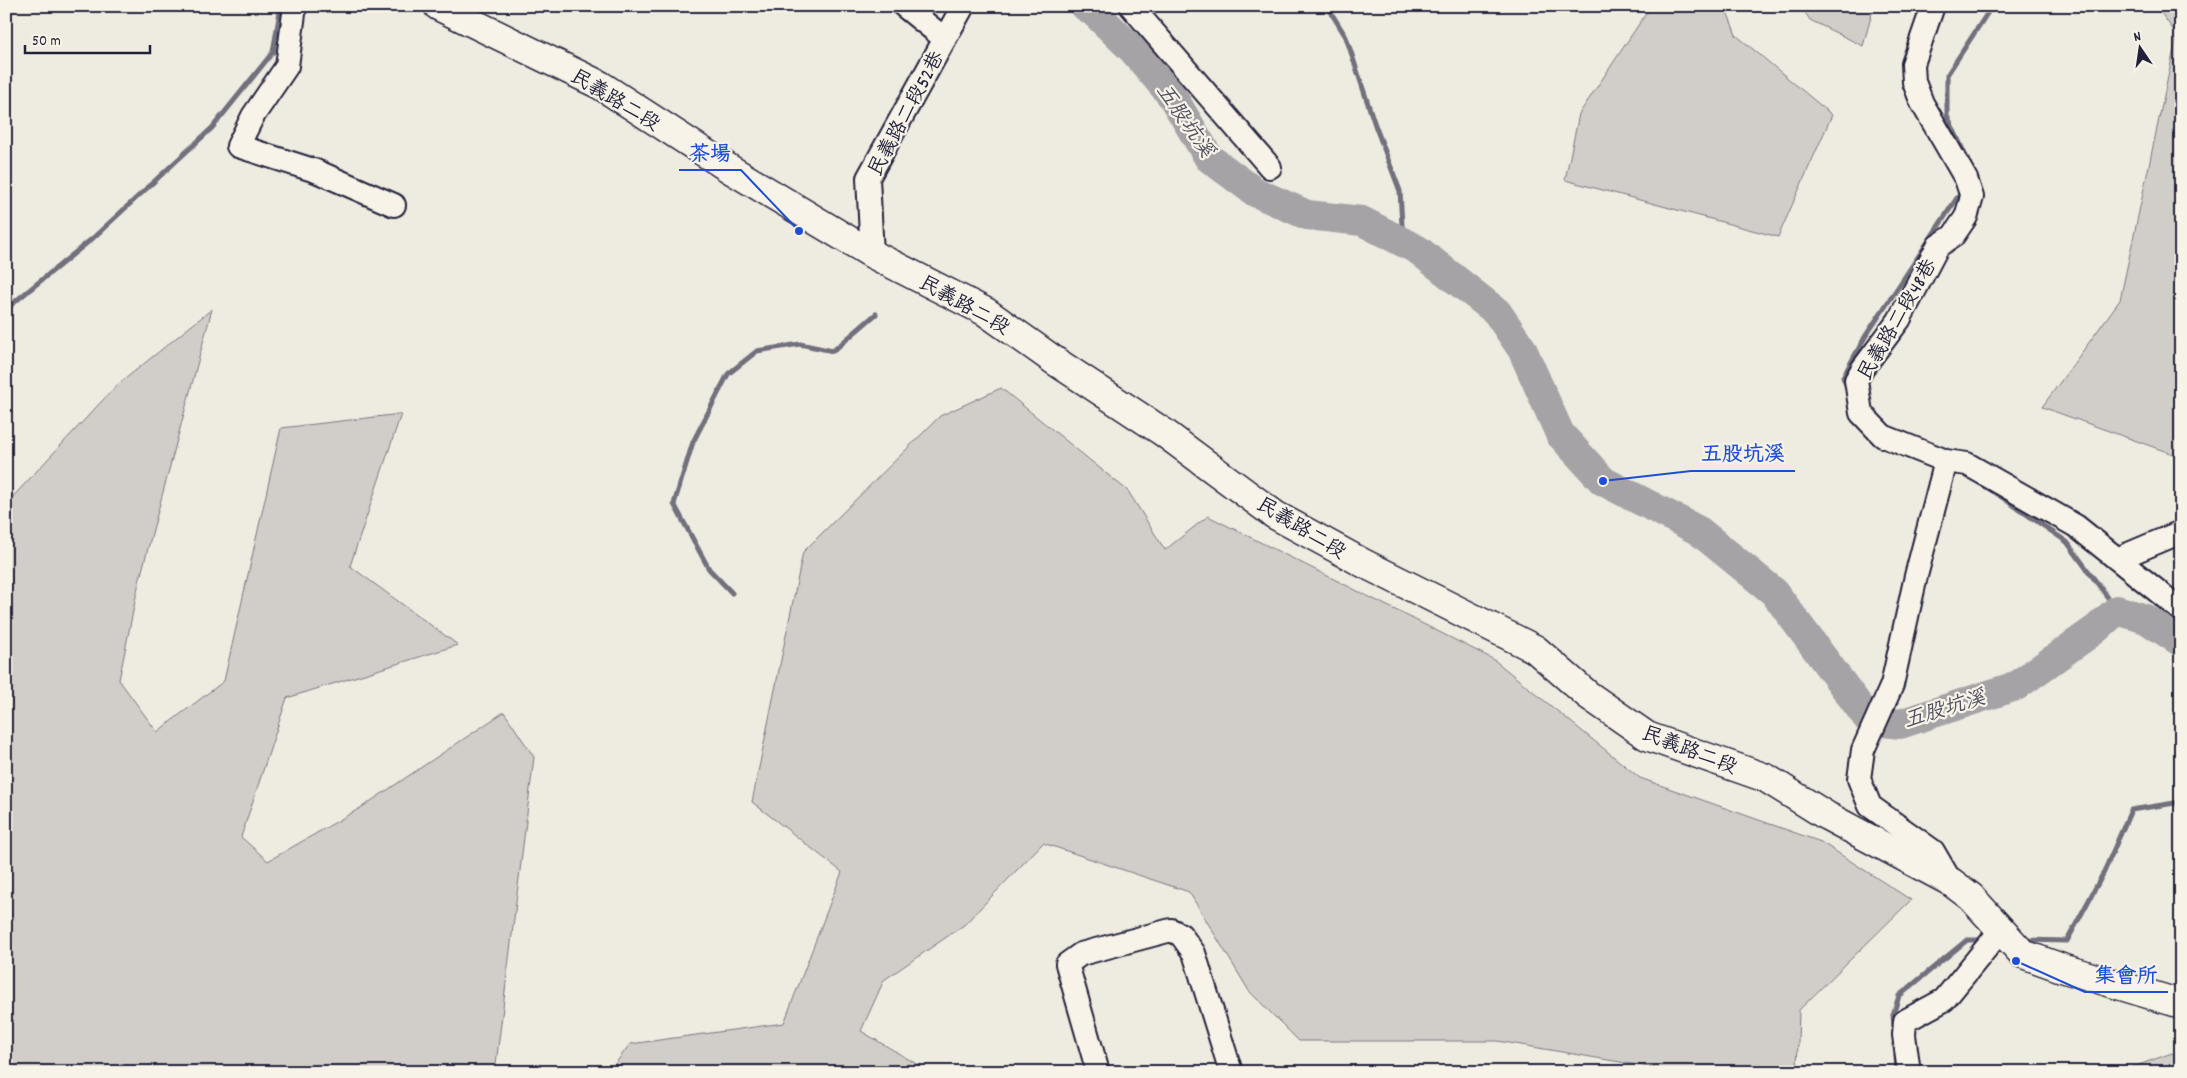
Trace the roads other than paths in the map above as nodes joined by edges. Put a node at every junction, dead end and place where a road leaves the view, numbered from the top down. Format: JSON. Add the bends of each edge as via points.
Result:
{"nodes":[{"id":1,"x":295,"y":6,"type":"edge"},
{"id":2,"x":438,"y":6,"type":"edge"},
{"id":3,"x":904,"y":6,"type":"edge"},
{"id":4,"x":963,"y":6,"type":"edge"},
{"id":5,"x":1131,"y":6,"type":"edge"},
{"id":6,"x":1933,"y":6,"type":"edge"},
{"id":7,"x":945,"y":39,"type":"junction"},
{"id":8,"x":1270,"y":167,"type":"dead end"},
{"id":9,"x":394,"y":205,"type":"dead end"},
{"id":10,"x":872,"y":254,"type":"junction"},
{"id":11,"x":1946,"y":461,"type":"junction"},
{"id":12,"x":2181,"y":532,"type":"edge"},
{"id":13,"x":2117,"y":558,"type":"junction"},
{"id":14,"x":2181,"y":610,"type":"edge"},
{"id":15,"x":1951,"y":882,"type":"junction"},
{"id":16,"x":2004,"y":934,"type":"junction"},
{"id":17,"x":2181,"y":1004,"type":"edge"},
{"id":18,"x":1098,"y":1072,"type":"edge"},
{"id":19,"x":1231,"y":1072,"type":"edge"},
{"id":20,"x":1909,"y":1072,"type":"edge"}],
"edges":[{"from":1,"to":9,"type":"street","via":[[286,66],[253,116],[238,146],[316,170]]},
{"from":2,"to":10,"type":"main road","name":"民義路二段","via":[[600,85],[730,169]]},
{"from":3,"to":7,"type":"street"},
{"from":4,"to":7,"type":"street","name":"民義路二段52巷"},
{"from":5,"to":8,"type":"street"},
{"from":6,"to":11,"type":"street","name":"民義路二段48巷","via":[[1913,64],[1914,82],[1922,104],[1969,188],[1966,217],[1953,236],[1938,246],[1900,320],[1856,380],[1861,413],[1883,436]]},
{"from":7,"to":10,"type":"street","name":"民義路二段52巷","via":[[868,178]]},
{"from":10,"to":15,"type":"main road","name":"民義路二段","via":[[986,312],[1163,432],[1275,515],[1535,649],[1588,695],[1646,736],[1766,778],[1826,816]]},
{"from":11,"to":13,"type":"street","name":"民義路二段48巷","via":[[1967,464],[2076,526]]},
{"from":11,"to":15,"type":"street","via":[[1892,685],[1863,750],[1859,779],[1870,806],[1933,851]]},
{"from":12,"to":13,"type":"street"},
{"from":13,"to":14,"type":"street","name":"民義路二段48巷"},
{"from":15,"to":16,"type":"main road","name":"民義路二段","via":[[1971,897]]},
{"from":16,"to":17,"type":"main road","name":"民義路二段","via":[[2023,954]]},
{"from":16,"to":20,"type":"street","via":[[1944,1000],[1906,1021],[1904,1035]]},
{"from":18,"to":19,"type":"street","via":[[1067,964],[1081,954],[1171,930],[1181,935],[1194,953]]}]}
